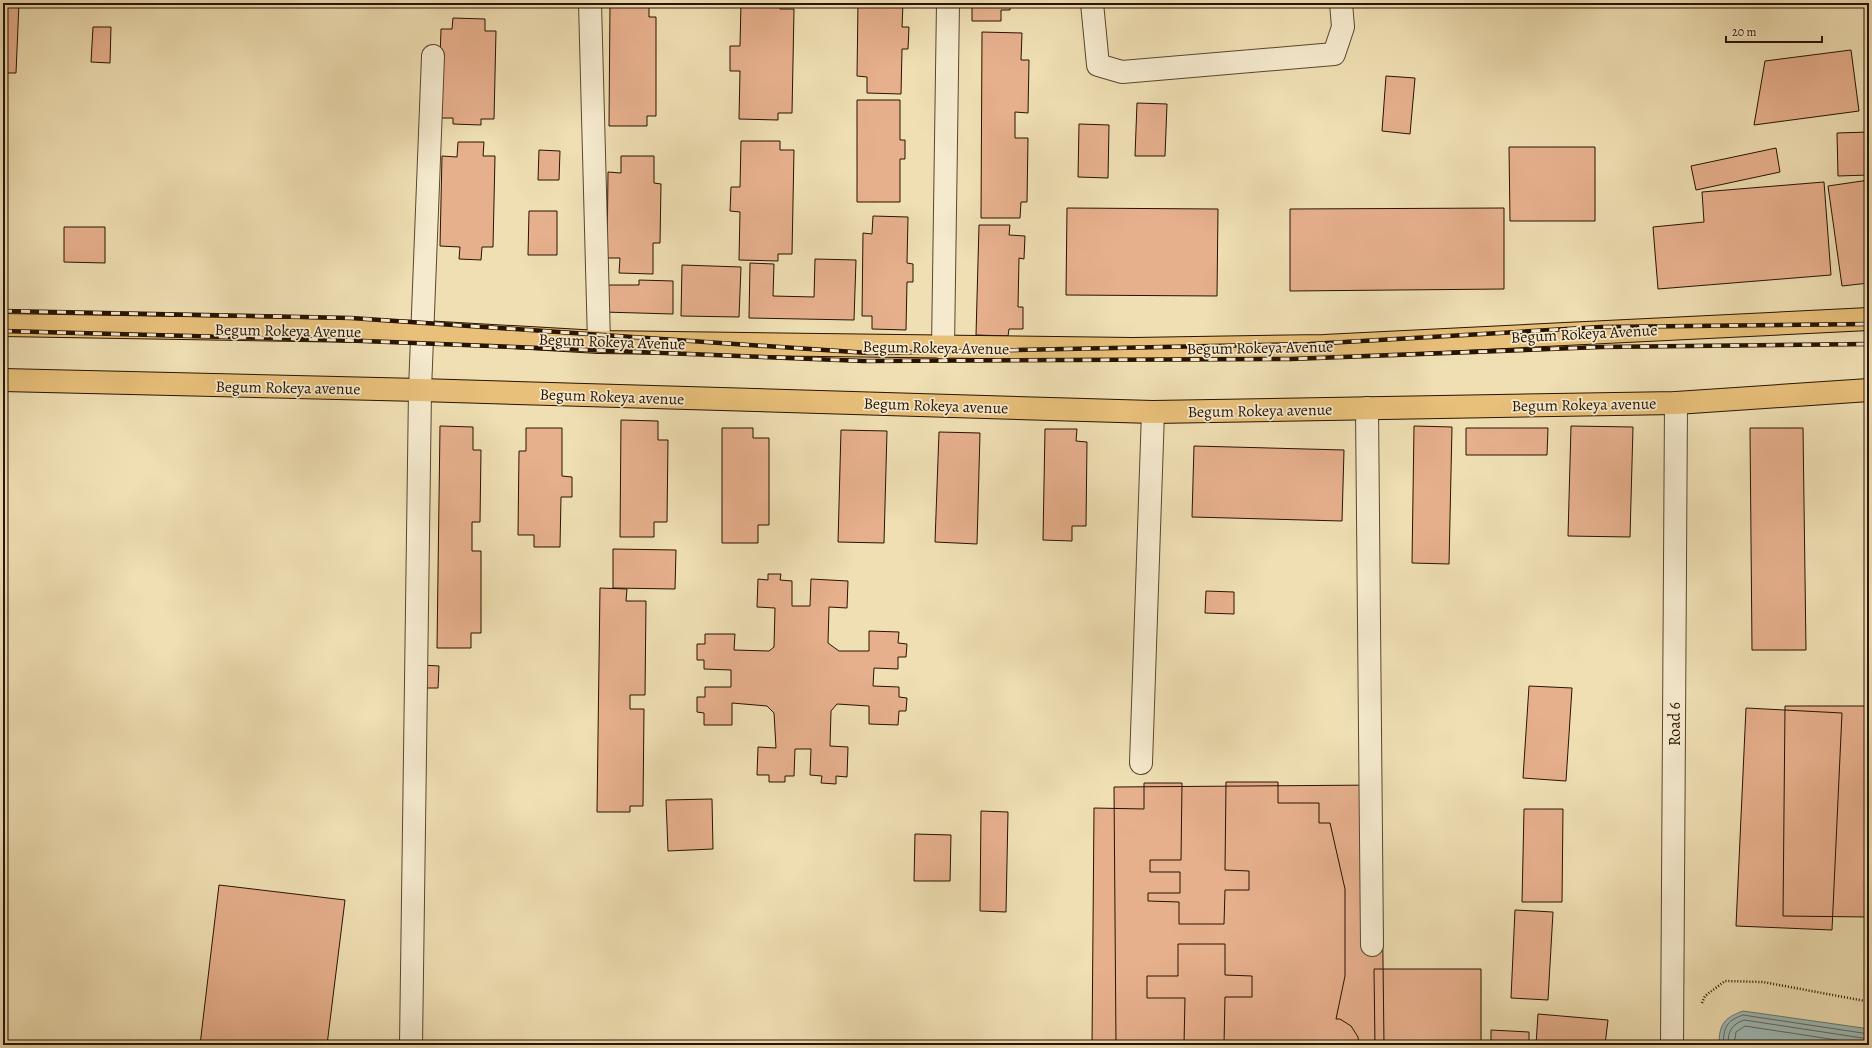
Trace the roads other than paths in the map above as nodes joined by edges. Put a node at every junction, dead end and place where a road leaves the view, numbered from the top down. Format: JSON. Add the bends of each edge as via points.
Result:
{"nodes":[{"id":1,"x":590,"y":3,"type":"edge"},
{"id":2,"x":948,"y":3,"type":"edge"},
{"id":3,"x":1092,"y":3,"type":"edge"},
{"id":4,"x":1341,"y":3,"type":"edge"},
{"id":5,"x":433,"y":56,"type":"dead end"},
{"id":6,"x":1869,"y":319,"type":"edge"},
{"id":7,"x":3,"y":325,"type":"edge"},
{"id":8,"x":423,"y":332,"type":"junction"},
{"id":9,"x":599,"y":342,"type":"junction"},
{"id":10,"x":943,"y":348,"type":"junction"},
{"id":11,"x":3,"y":380,"type":"edge"},
{"id":12,"x":420,"y":390,"type":"junction"},
{"id":13,"x":1869,"y":390,"type":"edge"},
{"id":14,"x":1676,"y":403,"type":"junction"},
{"id":15,"x":1367,"y":408,"type":"junction"},
{"id":16,"x":1153,"y":412,"type":"junction"},
{"id":17,"x":1141,"y":763,"type":"dead end"},
{"id":18,"x":1372,"y":945,"type":"dead end"},
{"id":19,"x":411,"y":1045,"type":"edge"},
{"id":20,"x":1672,"y":1045,"type":"edge"}],
"edges":[{"from":1,"to":9,"type":"street"},
{"from":2,"to":10,"type":"street"},
{"from":3,"to":4,"type":"street","via":[[1098,65],[1122,72],[1334,54],[1343,27]]},
{"from":5,"to":8,"type":"street"},
{"from":6,"to":10,"type":"main road","name":"Begum Rokeya Avenue","via":[[1324,346]]},
{"from":7,"to":8,"type":"main road","name":"Begum Rokeya Avenue"},
{"from":8,"to":9,"type":"main road","name":"Begum Rokeya Avenue"},
{"from":8,"to":12,"type":"street"},
{"from":9,"to":10,"type":"main road","name":"Begum Rokeya Avenue"},
{"from":11,"to":12,"type":"main road","name":"Begum Rokeya avenue"},
{"from":12,"to":16,"type":"main road","name":"Begum Rokeya avenue"},
{"from":12,"to":19,"type":"street"},
{"from":13,"to":14,"type":"main road","name":"Begum Rokeya avenue"},
{"from":14,"to":15,"type":"main road","name":"Begum Rokeya avenue"},
{"from":14,"to":20,"type":"street","name":"Road 6"},
{"from":15,"to":16,"type":"main road","name":"Begum Rokeya avenue"},
{"from":15,"to":18,"type":"street"},
{"from":16,"to":17,"type":"street"}]}
